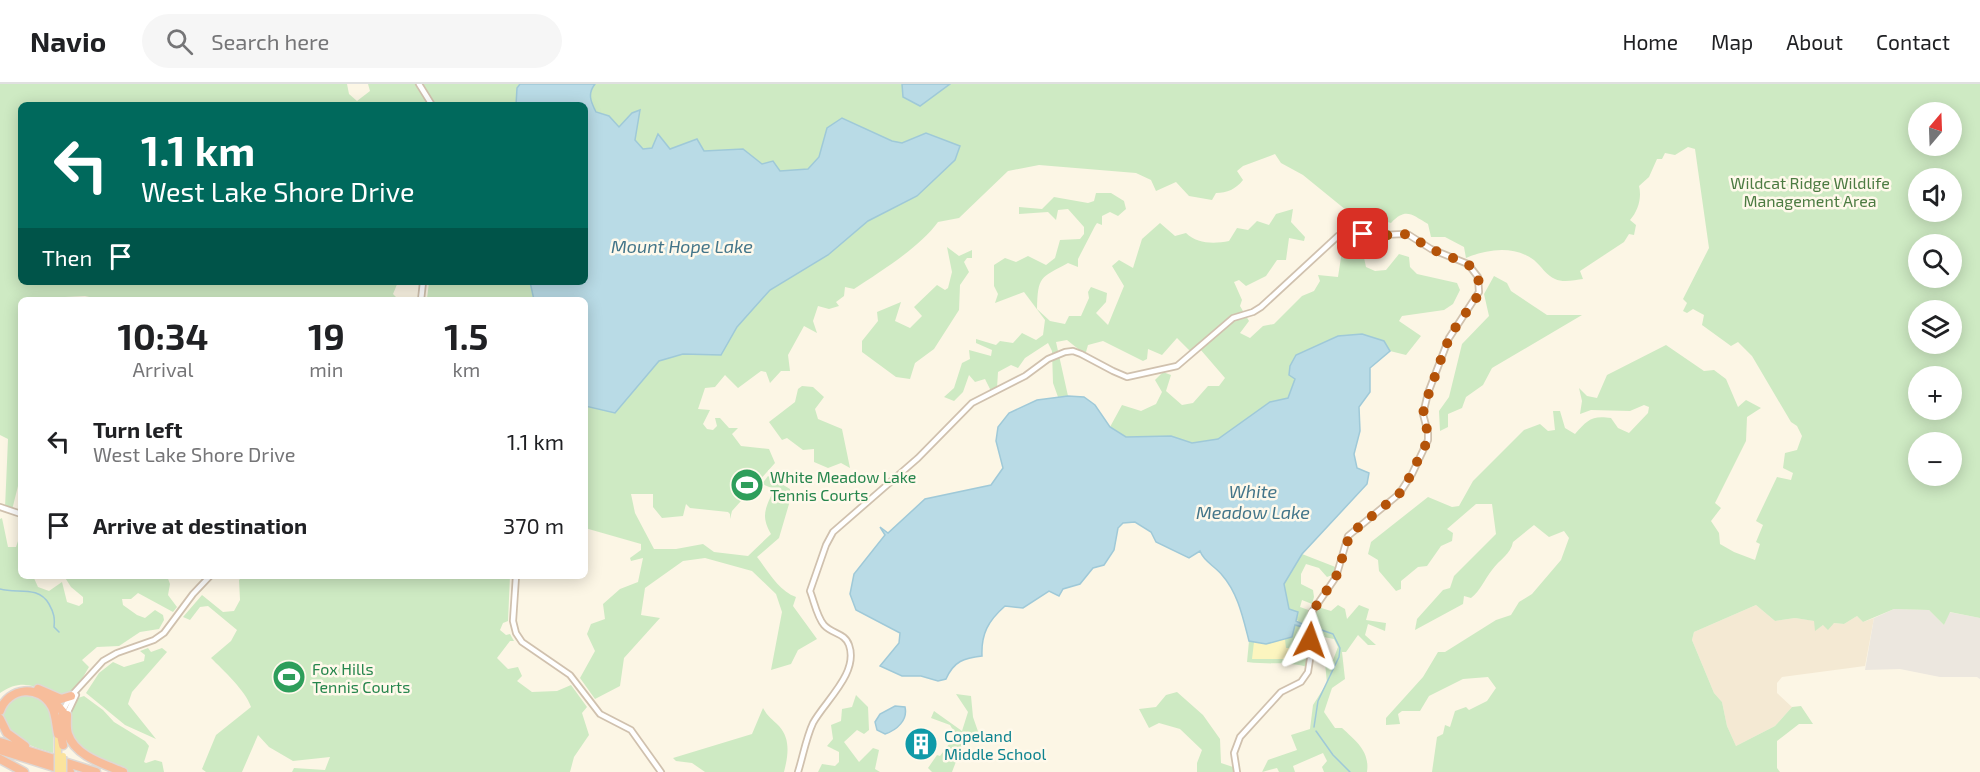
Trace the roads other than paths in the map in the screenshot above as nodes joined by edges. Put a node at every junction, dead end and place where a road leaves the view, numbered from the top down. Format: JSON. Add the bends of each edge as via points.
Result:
{"nodes":[{"id":1,"x":419,"y":84,"type":"edge"},
{"id":2,"x":430,"y":102,"type":"edge"},
{"id":3,"x":0,"y":507,"type":"edge"},
{"id":4,"x":18,"y":513,"type":"edge"},
{"id":5,"x":207,"y":579,"type":"edge"},
{"id":6,"x":516,"y":579,"type":"edge"},
{"id":7,"x":80,"y":687,"type":"junction"},
{"id":8,"x":41,"y":691,"type":"junction"},
{"id":9,"x":71,"y":696,"type":"junction"},
{"id":10,"x":0,"y":697,"type":"edge"},
{"id":11,"x":0,"y":711,"type":"edge"},
{"id":12,"x":65,"y":713,"type":"junction"},
{"id":13,"x":0,"y":719,"type":"edge"},
{"id":14,"x":58,"y":735,"type":"junction"},
{"id":15,"x":0,"y":742,"type":"edge"},
{"id":16,"x":63,"y":744,"type":"joint"},
{"id":17,"x":0,"y":750,"type":"edge"},
{"id":18,"x":29,"y":751,"type":"junction"},
{"id":19,"x":60,"y":755,"type":"junction"},
{"id":20,"x":0,"y":759,"type":"edge"},
{"id":21,"x":23,"y":772,"type":"edge"},
{"id":22,"x":58,"y":772,"type":"edge"},
{"id":23,"x":63,"y":772,"type":"edge"},
{"id":24,"x":70,"y":772,"type":"edge"},
{"id":25,"x":96,"y":772,"type":"edge"},
{"id":26,"x":123,"y":772,"type":"edge"},
{"id":27,"x":661,"y":772,"type":"edge"},
{"id":28,"x":798,"y":772,"type":"edge"},
{"id":29,"x":1237,"y":772,"type":"edge"}],
"edges":[{"from":1,"to":2,"type":"street"},
{"from":3,"to":4,"type":"street"},
{"from":5,"to":7,"type":"street","via":[[163,634],[107,658]]},
{"from":6,"to":27,"type":"street","via":[[514,625],[522,642],[570,675],[600,714],[631,730]]},
{"from":7,"to":9,"type":"street"},
{"from":7,"to":12,"type":"street"},
{"from":8,"to":9,"type":"highway","via":[[61,699]]},
{"from":8,"to":10,"type":"highway","via":[[21,687]]},
{"from":8,"to":12,"type":"highway"},
{"from":9,"to":12,"type":"street"},
{"from":11,"to":14,"type":"highway","via":[[14,693],[37,693],[52,707]]},
{"from":12,"to":14,"type":"street"},
{"from":12,"to":16,"type":"highway"},
{"from":12,"to":26,"type":"highway","via":[[68,735],[78,749]]},
{"from":13,"to":18,"type":"highway","via":[[7,733]]},
{"from":14,"to":19,"type":"main road"},
{"from":15,"to":18,"type":"highway"},
{"from":16,"to":19,"type":"main road"},
{"from":17,"to":24,"type":"highway"},
{"from":18,"to":25,"type":"highway"},
{"from":19,"to":22,"type":"main road","bridge":true},
{"from":19,"to":23,"type":"main road","bridge":true},
{"from":20,"to":21,"type":"highway"},
{"from":28,"to":29,"type":"street","via":[[813,723],[842,684],[850,659],[849,645],[843,636],[823,624],[810,591],[830,537],[972,403],[1065,352],[1082,354],[1127,377],[1177,366],[1233,318],[1261,307],[1336,237],[1406,234],[1465,262],[1477,275],[1479,292],[1449,338],[1425,403],[1423,416],[1428,437],[1420,458],[1399,494],[1350,534],[1336,577],[1314,608],[1310,621],[1307,674],[1301,682],[1281,692],[1240,736],[1234,753]]}]}
